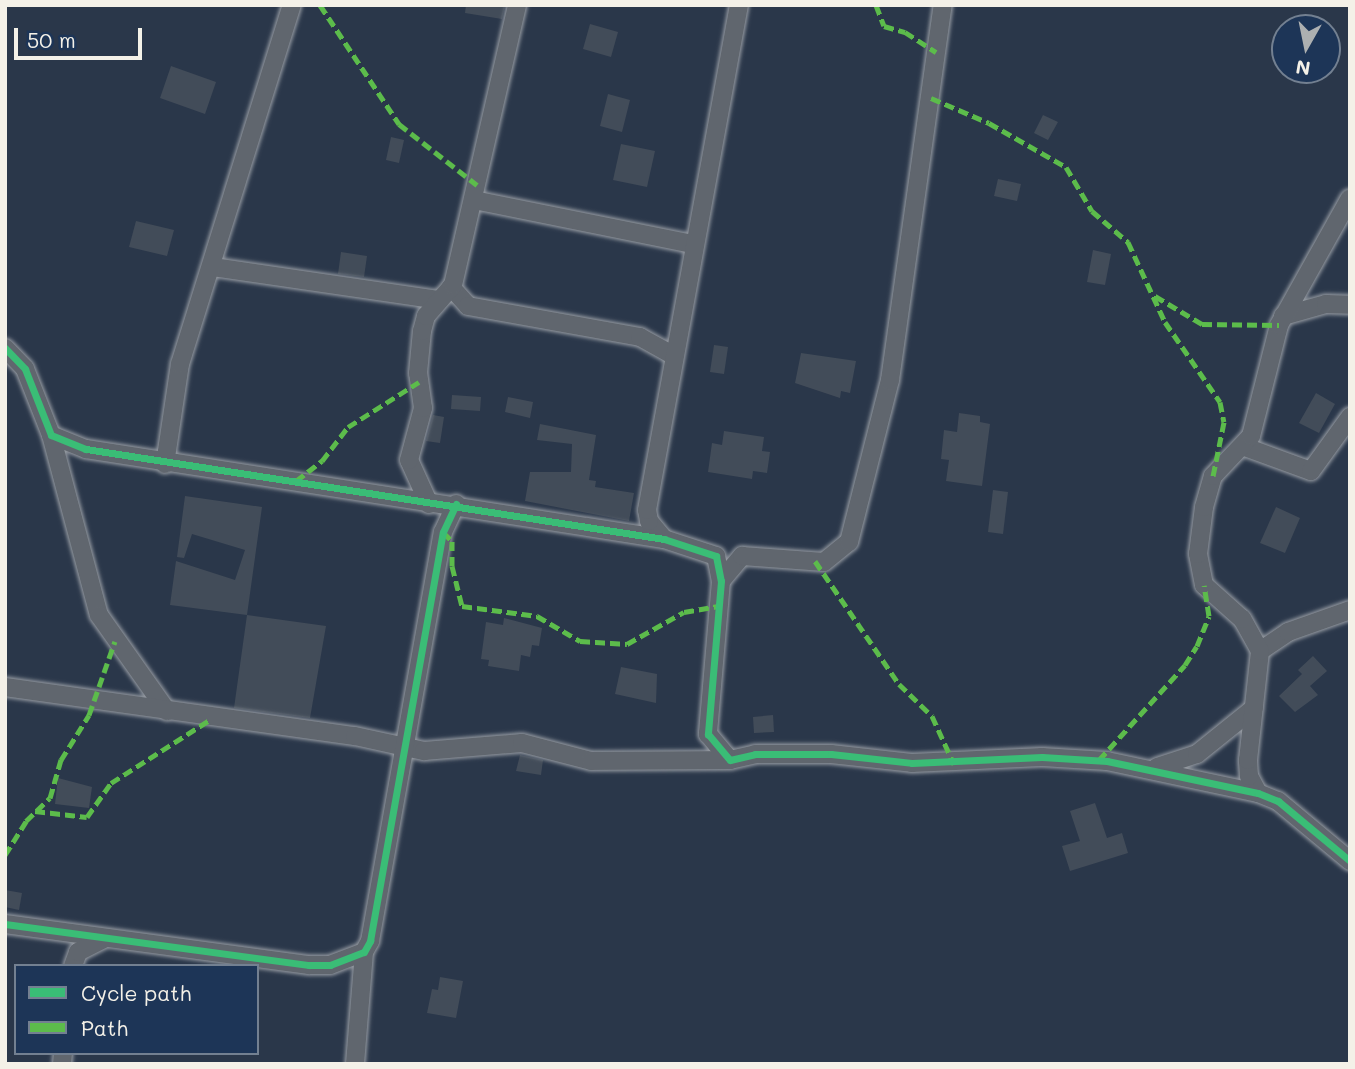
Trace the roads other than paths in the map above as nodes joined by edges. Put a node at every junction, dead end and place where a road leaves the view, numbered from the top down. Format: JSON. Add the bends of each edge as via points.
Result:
{"nodes":[{"id":1,"x":292,"y":5,"type":"edge"},
{"id":2,"x":517,"y":5,"type":"edge"},
{"id":3,"x":739,"y":5,"type":"edge"},
{"id":4,"x":943,"y":5,"type":"edge"},
{"id":5,"x":1350,"y":198,"type":"edge"},
{"id":6,"x":474,"y":200,"type":"junction"},
{"id":7,"x":692,"y":244,"type":"junction"},
{"id":8,"x":213,"y":267,"type":"junction"},
{"id":9,"x":445,"y":293,"type":"junction"},
{"id":10,"x":1350,"y":305,"type":"edge"},
{"id":11,"x":1283,"y":316,"type":"junction"},
{"id":12,"x":5,"y":348,"type":"edge"},
{"id":13,"x":673,"y":355,"type":"junction"},
{"id":14,"x":1350,"y":417,"type":"edge"},
{"id":15,"x":51,"y":435,"type":"junction"},
{"id":16,"x":1245,"y":447,"type":"junction"},
{"id":17,"x":165,"y":464,"type":"junction"},
{"id":18,"x":429,"y":504,"type":"junction"},
{"id":19,"x":456,"y":504,"type":"junction"},
{"id":20,"x":664,"y":539,"type":"junction"},
{"id":21,"x":720,"y":581,"type":"junction"},
{"id":22,"x":1350,"y":610,"type":"edge"},
{"id":23,"x":1260,"y":651,"type":"junction"},
{"id":24,"x":5,"y":687,"type":"edge"},
{"id":25,"x":1254,"y":708,"type":"junction"},
{"id":26,"x":167,"y":711,"type":"junction"},
{"id":27,"x":401,"y":748,"type":"junction"},
{"id":28,"x":730,"y":760,"type":"junction"},
{"id":29,"x":1153,"y":769,"type":"junction"},
{"id":30,"x":1258,"y":793,"type":"junction"},
{"id":31,"x":1350,"y":861,"type":"edge"},
{"id":32,"x":5,"y":924,"type":"edge"},
{"id":33,"x":108,"y":937,"type":"junction"},
{"id":34,"x":364,"y":952,"type":"junction"},
{"id":35,"x":74,"y":964,"type":"edge"},
{"id":36,"x":355,"y":1064,"type":"edge"}],
"edges":[{"from":1,"to":8,"type":"street"},
{"from":2,"to":6,"type":"street"},
{"from":3,"to":7,"type":"street"},
{"from":4,"to":21,"type":"street","via":[[890,380],[849,542],[824,562],[742,556]]},
{"from":5,"to":11,"type":"street"},
{"from":6,"to":7,"type":"street"},
{"from":6,"to":9,"type":"street"},
{"from":7,"to":13,"type":"street"},
{"from":8,"to":9,"type":"street"},
{"from":8,"to":17,"type":"street","via":[[180,363]]},
{"from":9,"to":13,"type":"street","via":[[468,306],[640,337]]},
{"from":9,"to":18,"type":"street","via":[[426,316],[422,331],[418,373],[423,408],[410,460]]},
{"from":10,"to":11,"type":"street","via":[[1326,304]]},
{"from":11,"to":16,"type":"street","via":[[1257,420]]},
{"from":12,"to":15,"type":"street","via":[[25,369]]},
{"from":13,"to":20,"type":"street","via":[[647,510],[649,521]]},
{"from":14,"to":16,"type":"street","via":[[1311,471]]},
{"from":15,"to":17,"type":"street","via":[[86,449]]},
{"from":15,"to":26,"type":"street","via":[[99,615]]},
{"from":16,"to":23,"type":"street","via":[[1213,477],[1198,554],[1204,585],[1242,619]]},
{"from":17,"to":18,"type":"street"},
{"from":18,"to":19,"type":"street"},
{"from":19,"to":20,"type":"street"},
{"from":19,"to":27,"type":"street","via":[[443,531]]},
{"from":20,"to":21,"type":"street","via":[[716,556]]},
{"from":21,"to":28,"type":"street","via":[[707,722],[708,734]]},
{"from":22,"to":23,"type":"street","via":[[1288,632]]},
{"from":23,"to":25,"type":"street"},
{"from":24,"to":26,"type":"street"},
{"from":25,"to":29,"type":"street","via":[[1197,754]]},
{"from":25,"to":30,"type":"street","via":[[1249,776]]},
{"from":26,"to":27,"type":"street","via":[[355,736]]},
{"from":27,"to":28,"type":"street","via":[[450,751],[522,743],[591,761]]},
{"from":27,"to":34,"type":"street","via":[[370,941]]},
{"from":28,"to":29,"type":"street","via":[[755,754],[831,754],[954,764],[1074,757]]},
{"from":29,"to":30,"type":"street"},
{"from":30,"to":31,"type":"street","via":[[1278,802]]},
{"from":32,"to":33,"type":"street"},
{"from":33,"to":34,"type":"street","via":[[309,965],[330,965]]},
{"from":33,"to":35,"type":"street","via":[[78,952]]},
{"from":34,"to":36,"type":"street"}]}
